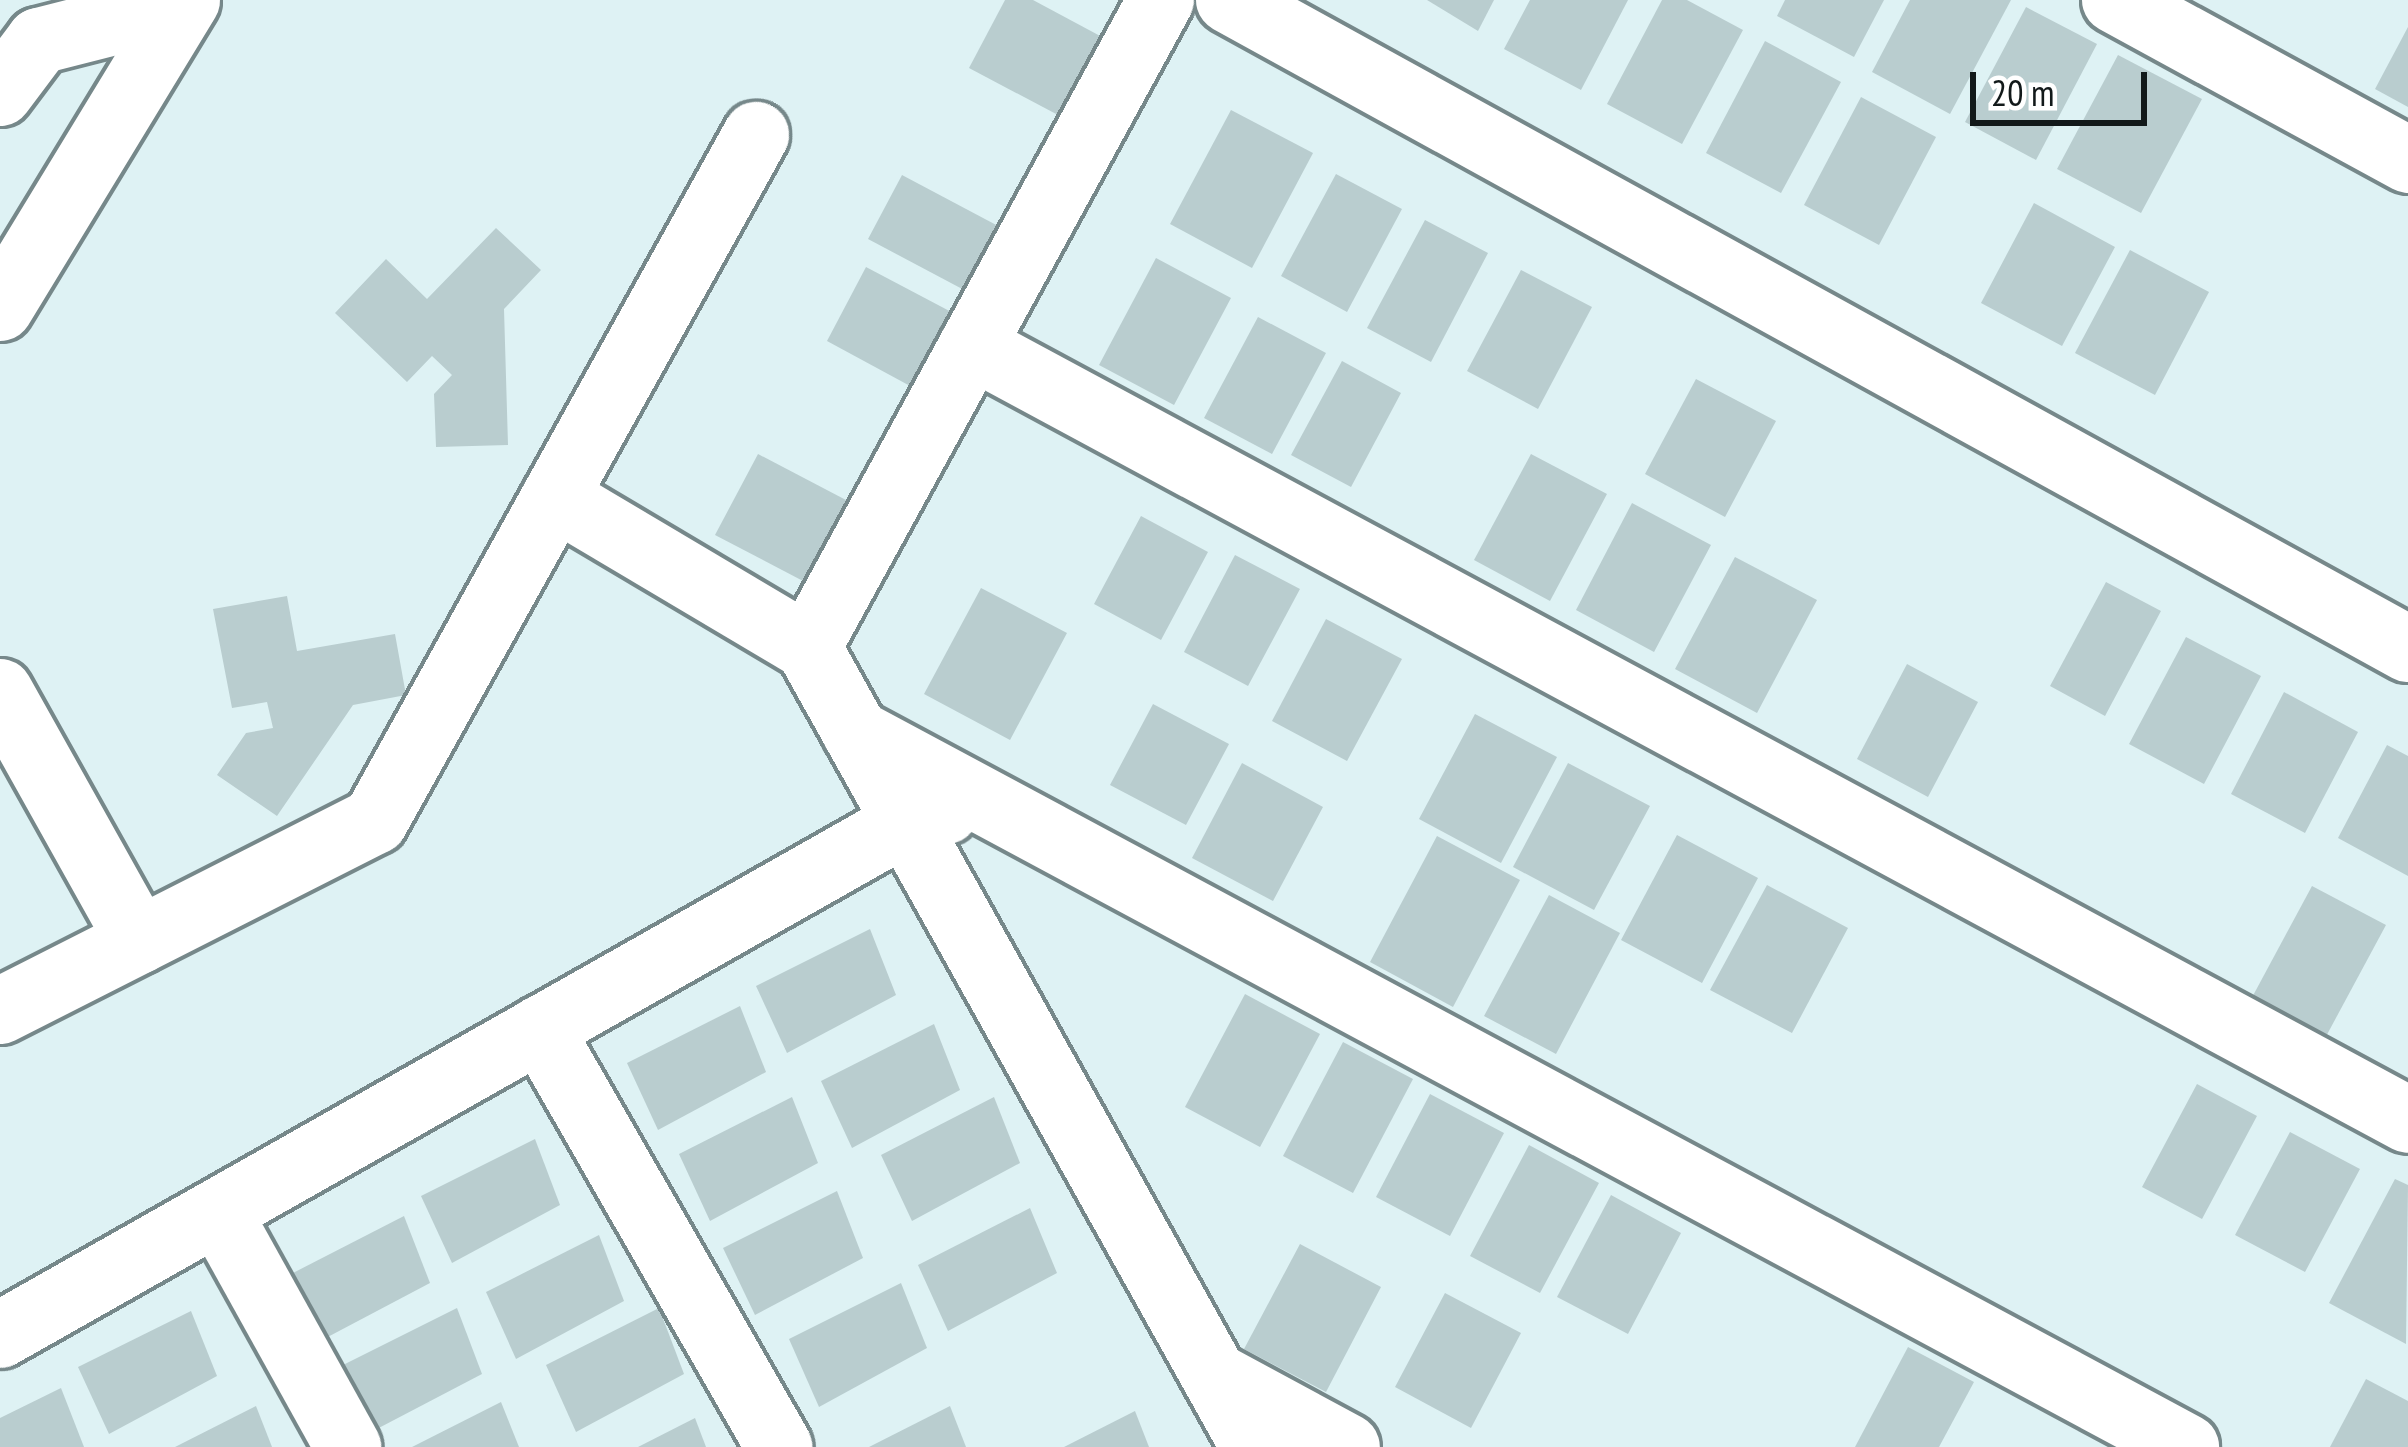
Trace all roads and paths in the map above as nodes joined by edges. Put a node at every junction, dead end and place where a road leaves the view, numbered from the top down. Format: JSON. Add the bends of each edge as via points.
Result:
{"nodes":[{"id":1,"x":1161,"y":0,"type":"edge"},
{"id":2,"x":1229,"y":0,"type":"edge"},
{"id":3,"x":2115,"y":0,"type":"edge"},
{"id":4,"x":186,"y":2,"type":"edge"},
{"id":5,"x":0,"y":93,"type":"edge"},
{"id":6,"x":756,"y":134,"type":"dead end"},
{"id":7,"x":2408,"y":160,"type":"edge"},
{"id":8,"x":0,"y":308,"type":"edge"},
{"id":9,"x":972,"y":346,"type":"junction"},
{"id":10,"x":555,"y":496,"type":"junction"},
{"id":11,"x":808,"y":647,"type":"junction"},
{"id":12,"x":2408,"y":649,"type":"edge"},
{"id":13,"x":0,"y":692,"type":"edge"},
{"id":14,"x":854,"y":732,"type":"junction"},
{"id":15,"x":984,"y":801,"type":"junction"},
{"id":16,"x":905,"y":823,"type":"junction"},
{"id":17,"x":139,"y":941,"type":"junction"},
{"id":18,"x":0,"y":1011,"type":"edge"},
{"id":19,"x":540,"y":1029,"type":"junction"},
{"id":20,"x":2408,"y":1120,"type":"edge"},
{"id":21,"x":218,"y":1212,"type":"junction"},
{"id":22,"x":0,"y":1335,"type":"edge"},
{"id":23,"x":1214,"y":1375,"type":"junction"},
{"id":24,"x":348,"y":1447,"type":"edge"},
{"id":25,"x":779,"y":1447,"type":"edge"},
{"id":26,"x":1254,"y":1447,"type":"edge"},
{"id":27,"x":1347,"y":1447,"type":"edge"},
{"id":28,"x":2186,"y":1447,"type":"edge"}],
"edges":[{"from":1,"to":9,"type":"street"},
{"from":2,"to":12,"type":"street"},
{"from":3,"to":7,"type":"street"},
{"from":4,"to":5,"type":"street","via":[[39,41]]},
{"from":4,"to":8,"type":"street"},
{"from":6,"to":10,"type":"street"},
{"from":9,"to":11,"type":"street"},
{"from":9,"to":20,"type":"street"},
{"from":10,"to":11,"type":"street"},
{"from":10,"to":17,"type":"street","via":[[375,820]]},
{"from":11,"to":14,"type":"street"},
{"from":13,"to":17,"type":"street"},
{"from":14,"to":15,"type":"street"},
{"from":14,"to":16,"type":"street"},
{"from":15,"to":16,"type":"street"},
{"from":15,"to":28,"type":"street"},
{"from":16,"to":19,"type":"street"},
{"from":16,"to":23,"type":"street"},
{"from":17,"to":18,"type":"street"},
{"from":19,"to":21,"type":"street"},
{"from":19,"to":25,"type":"street"},
{"from":21,"to":22,"type":"street"},
{"from":21,"to":24,"type":"street"},
{"from":23,"to":26,"type":"street"},
{"from":23,"to":27,"type":"street"}]}
